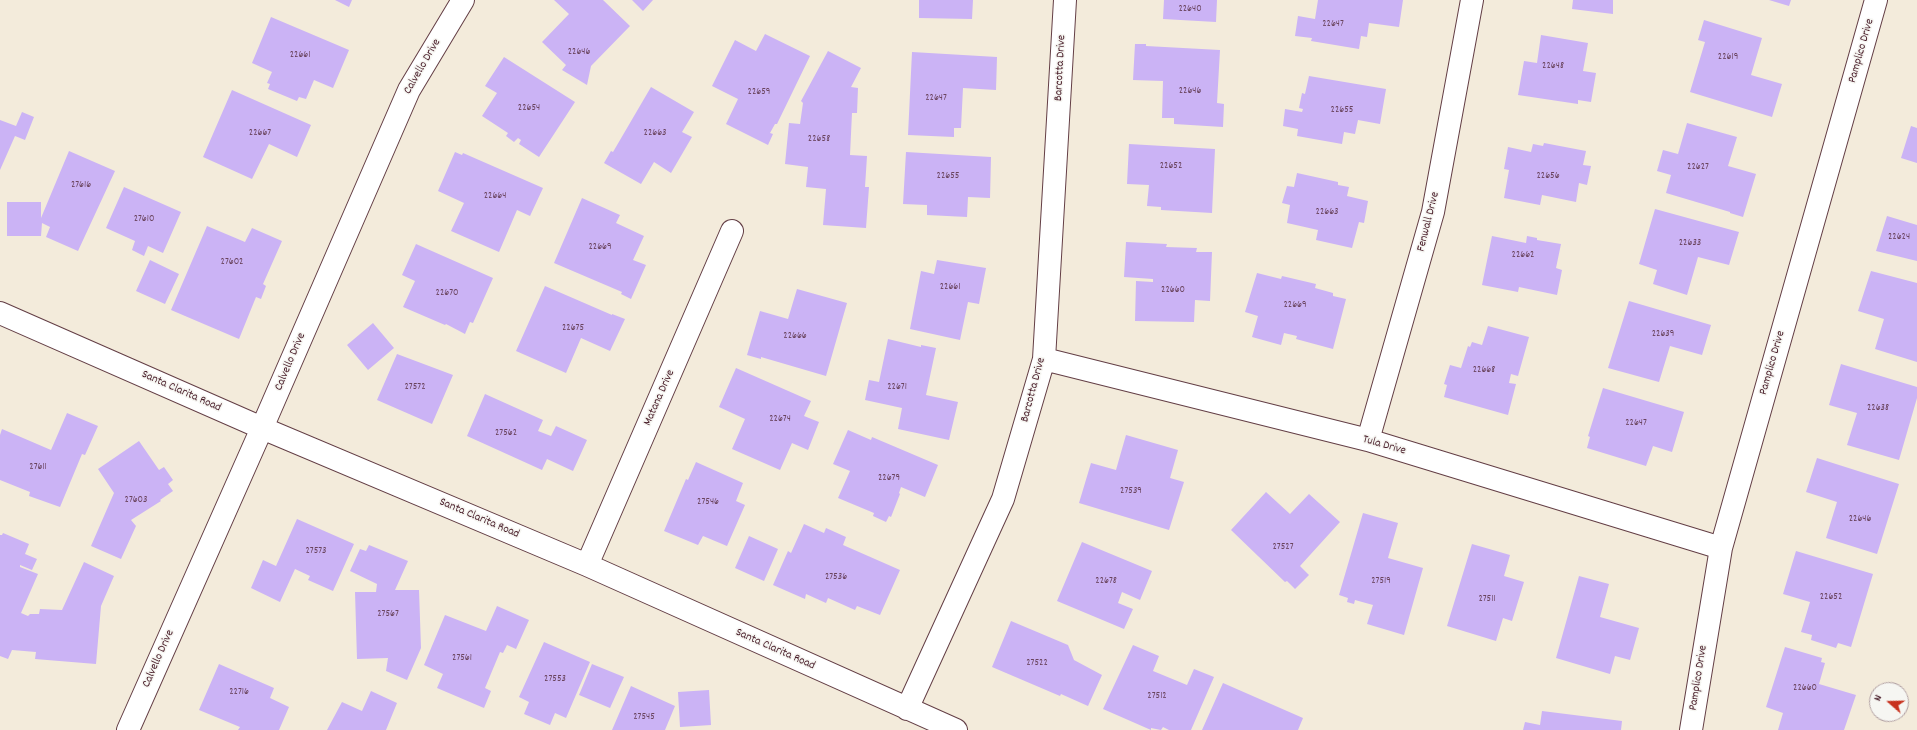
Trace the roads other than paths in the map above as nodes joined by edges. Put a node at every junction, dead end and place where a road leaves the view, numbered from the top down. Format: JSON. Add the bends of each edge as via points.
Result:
{"nodes":[{"id":1,"x":463,"y":0,"type":"edge"},
{"id":2,"x":1065,"y":0,"type":"edge"},
{"id":3,"x":1472,"y":0,"type":"edge"},
{"id":4,"x":1876,"y":0,"type":"edge"},
{"id":5,"x":732,"y":231,"type":"dead end"},
{"id":6,"x":0,"y":313,"type":"edge"},
{"id":7,"x":1044,"y":359,"type":"junction"},
{"id":8,"x":262,"y":428,"type":"junction"},
{"id":9,"x":1368,"y":440,"type":"junction"},
{"id":10,"x":1721,"y":548,"type":"junction"},
{"id":11,"x":587,"y":565,"type":"junction"},
{"id":12,"x":907,"y":709,"type":"junction"},
{"id":13,"x":128,"y":730,"type":"edge"},
{"id":14,"x":956,"y":730,"type":"edge"},
{"id":15,"x":1690,"y":730,"type":"edge"}],
"edges":[{"from":1,"to":8,"type":"street","name":"Calvello Drive","via":[[409,90]]},
{"from":2,"to":7,"type":"street","name":"Barcotta Drive"},
{"from":3,"to":9,"type":"street","name":"Fenwall Drive","via":[[1433,212]]},
{"from":4,"to":10,"type":"street","name":"Pamplico Drive"},
{"from":5,"to":11,"type":"street","name":"Matana Drive"},
{"from":6,"to":8,"type":"street","name":"Santa Clarita Road"},
{"from":7,"to":9,"type":"street","name":"Tula Drive"},
{"from":7,"to":12,"type":"street","name":"Barcotta Drive","via":[[1003,499]]},
{"from":8,"to":11,"type":"street","name":"Santa Clarita Road"},
{"from":8,"to":13,"type":"street","name":"Calvello Drive"},
{"from":9,"to":10,"type":"street","name":"Tula Drive"},
{"from":10,"to":15,"type":"street","name":"Pamplico Drive"},
{"from":11,"to":12,"type":"street","name":"Santa Clarita Road"},
{"from":12,"to":14,"type":"street","name":"Santa Clarita Road"}]}
